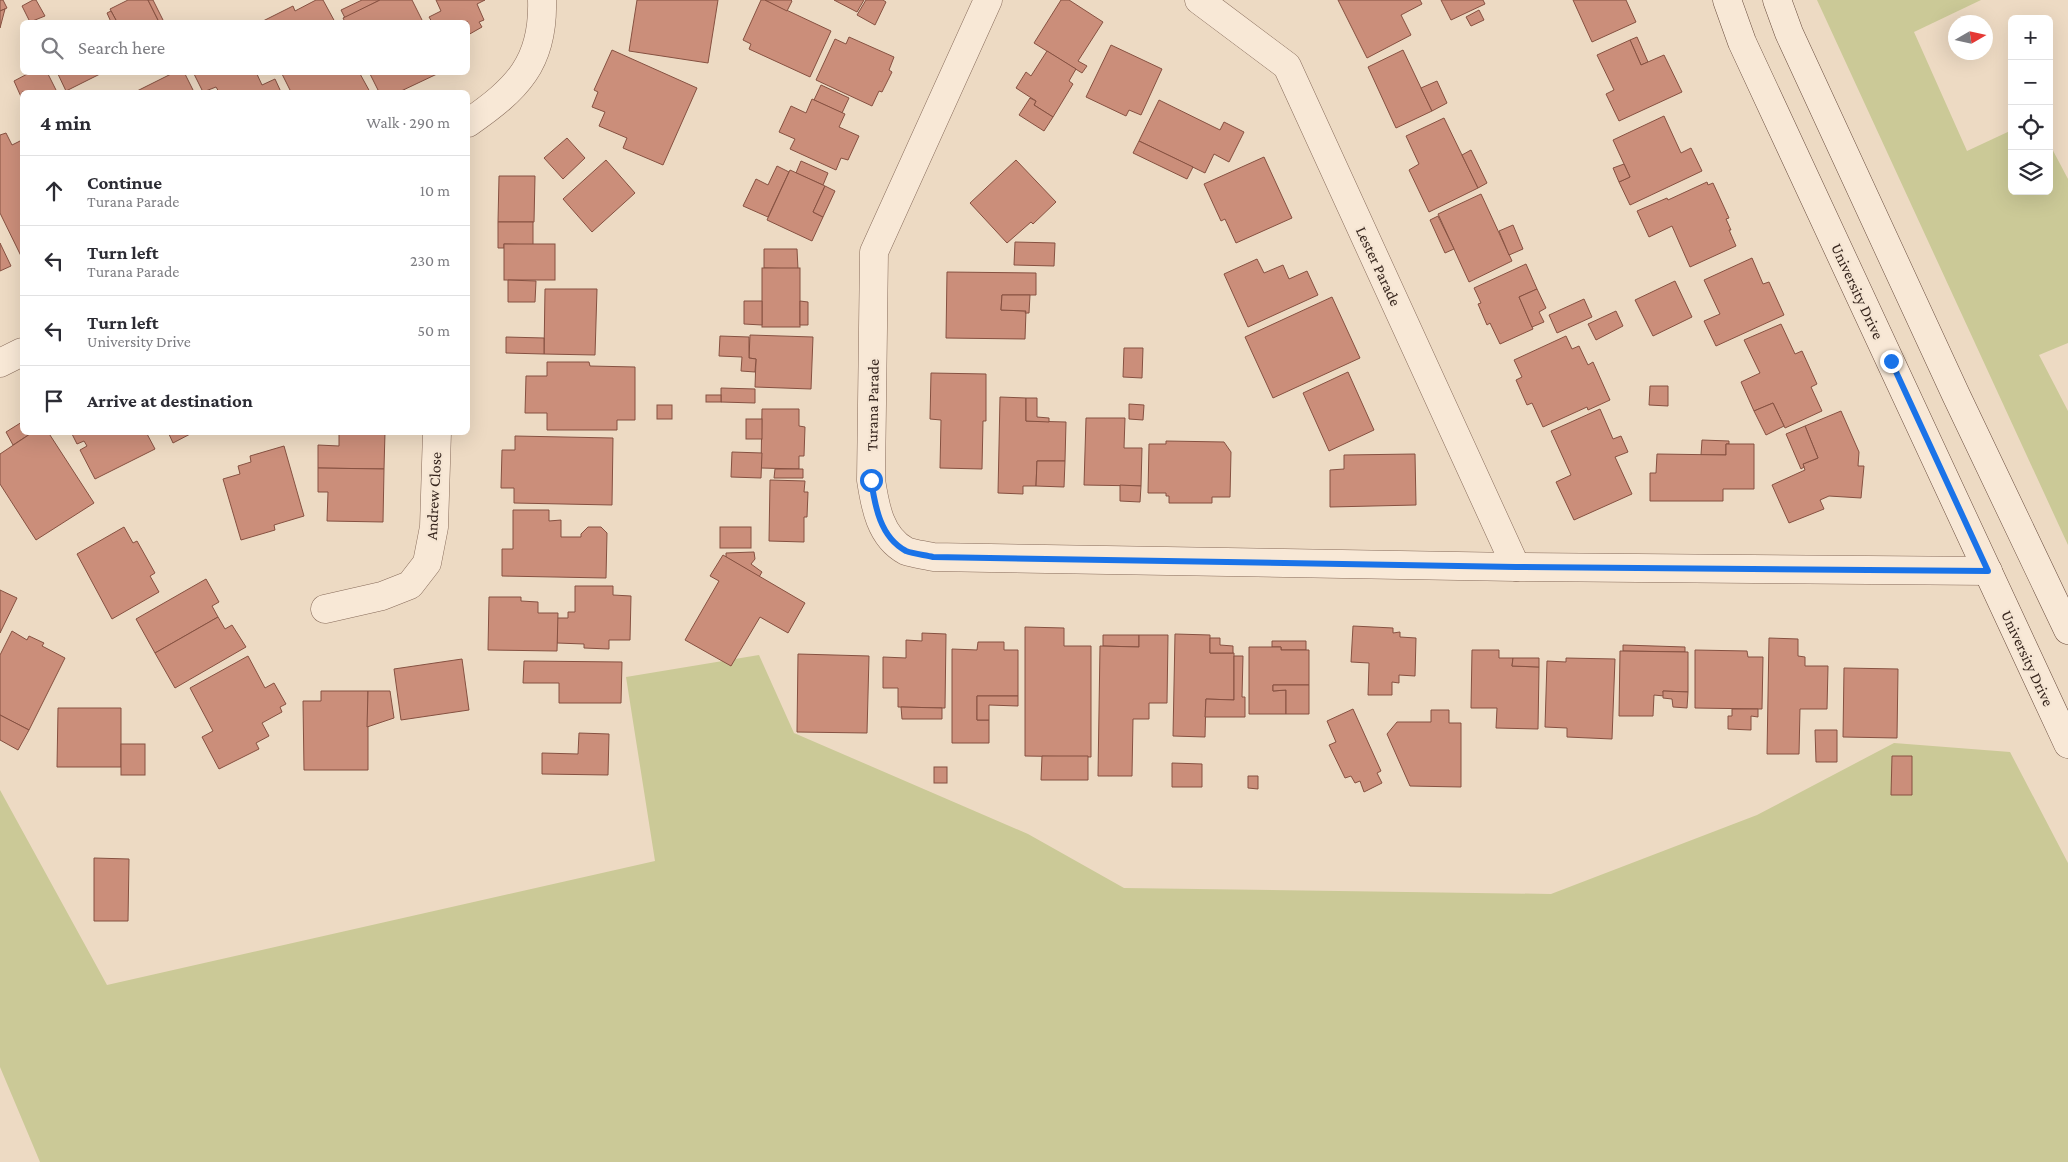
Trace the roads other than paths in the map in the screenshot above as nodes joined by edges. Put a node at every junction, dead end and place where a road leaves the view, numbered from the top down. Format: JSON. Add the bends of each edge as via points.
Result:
{"nodes":[{"id":1,"x":542,"y":0,"type":"edge"},
{"id":2,"x":988,"y":0,"type":"edge"},
{"id":3,"x":1199,"y":0,"type":"edge"},
{"id":4,"x":1727,"y":0,"type":"edge"},
{"id":5,"x":1777,"y":0,"type":"edge"},
{"id":6,"x":470,"y":121,"type":"edge"},
{"id":7,"x":20,"y":353,"type":"edge"},
{"id":8,"x":0,"y":363,"type":"edge"},
{"id":9,"x":437,"y":435,"type":"edge"},
{"id":10,"x":1516,"y":567,"type":"junction"},
{"id":11,"x":1988,"y":571,"type":"junction"},
{"id":12,"x":325,"y":609,"type":"dead end"},
{"id":13,"x":2068,"y":630,"type":"edge"},
{"id":14,"x":2068,"y":744,"type":"edge"}],
"edges":[{"from":1,"to":6,"type":"street","via":[[543,20],[535,54],[518,82]]},
{"from":2,"to":10,"type":"street","name":"Turana Parade","via":[[874,252],[871,480],[876,510],[887,534],[906,551],[933,557]]},
{"from":3,"to":10,"type":"street","name":"Lester Parade","via":[[1287,66]]},
{"from":4,"to":11,"type":"street","name":"University Drive","via":[[1742,42]]},
{"from":5,"to":13,"type":"street","via":[[1789,33]]},
{"from":7,"to":8,"type":"street"},
{"from":9,"to":12,"type":"street","name":"Andrew Close","via":[[434,527],[427,563],[410,585],[382,596]]},
{"from":10,"to":11,"type":"street","name":"Turana Parade"},
{"from":11,"to":14,"type":"street","name":"University Drive"}]}
